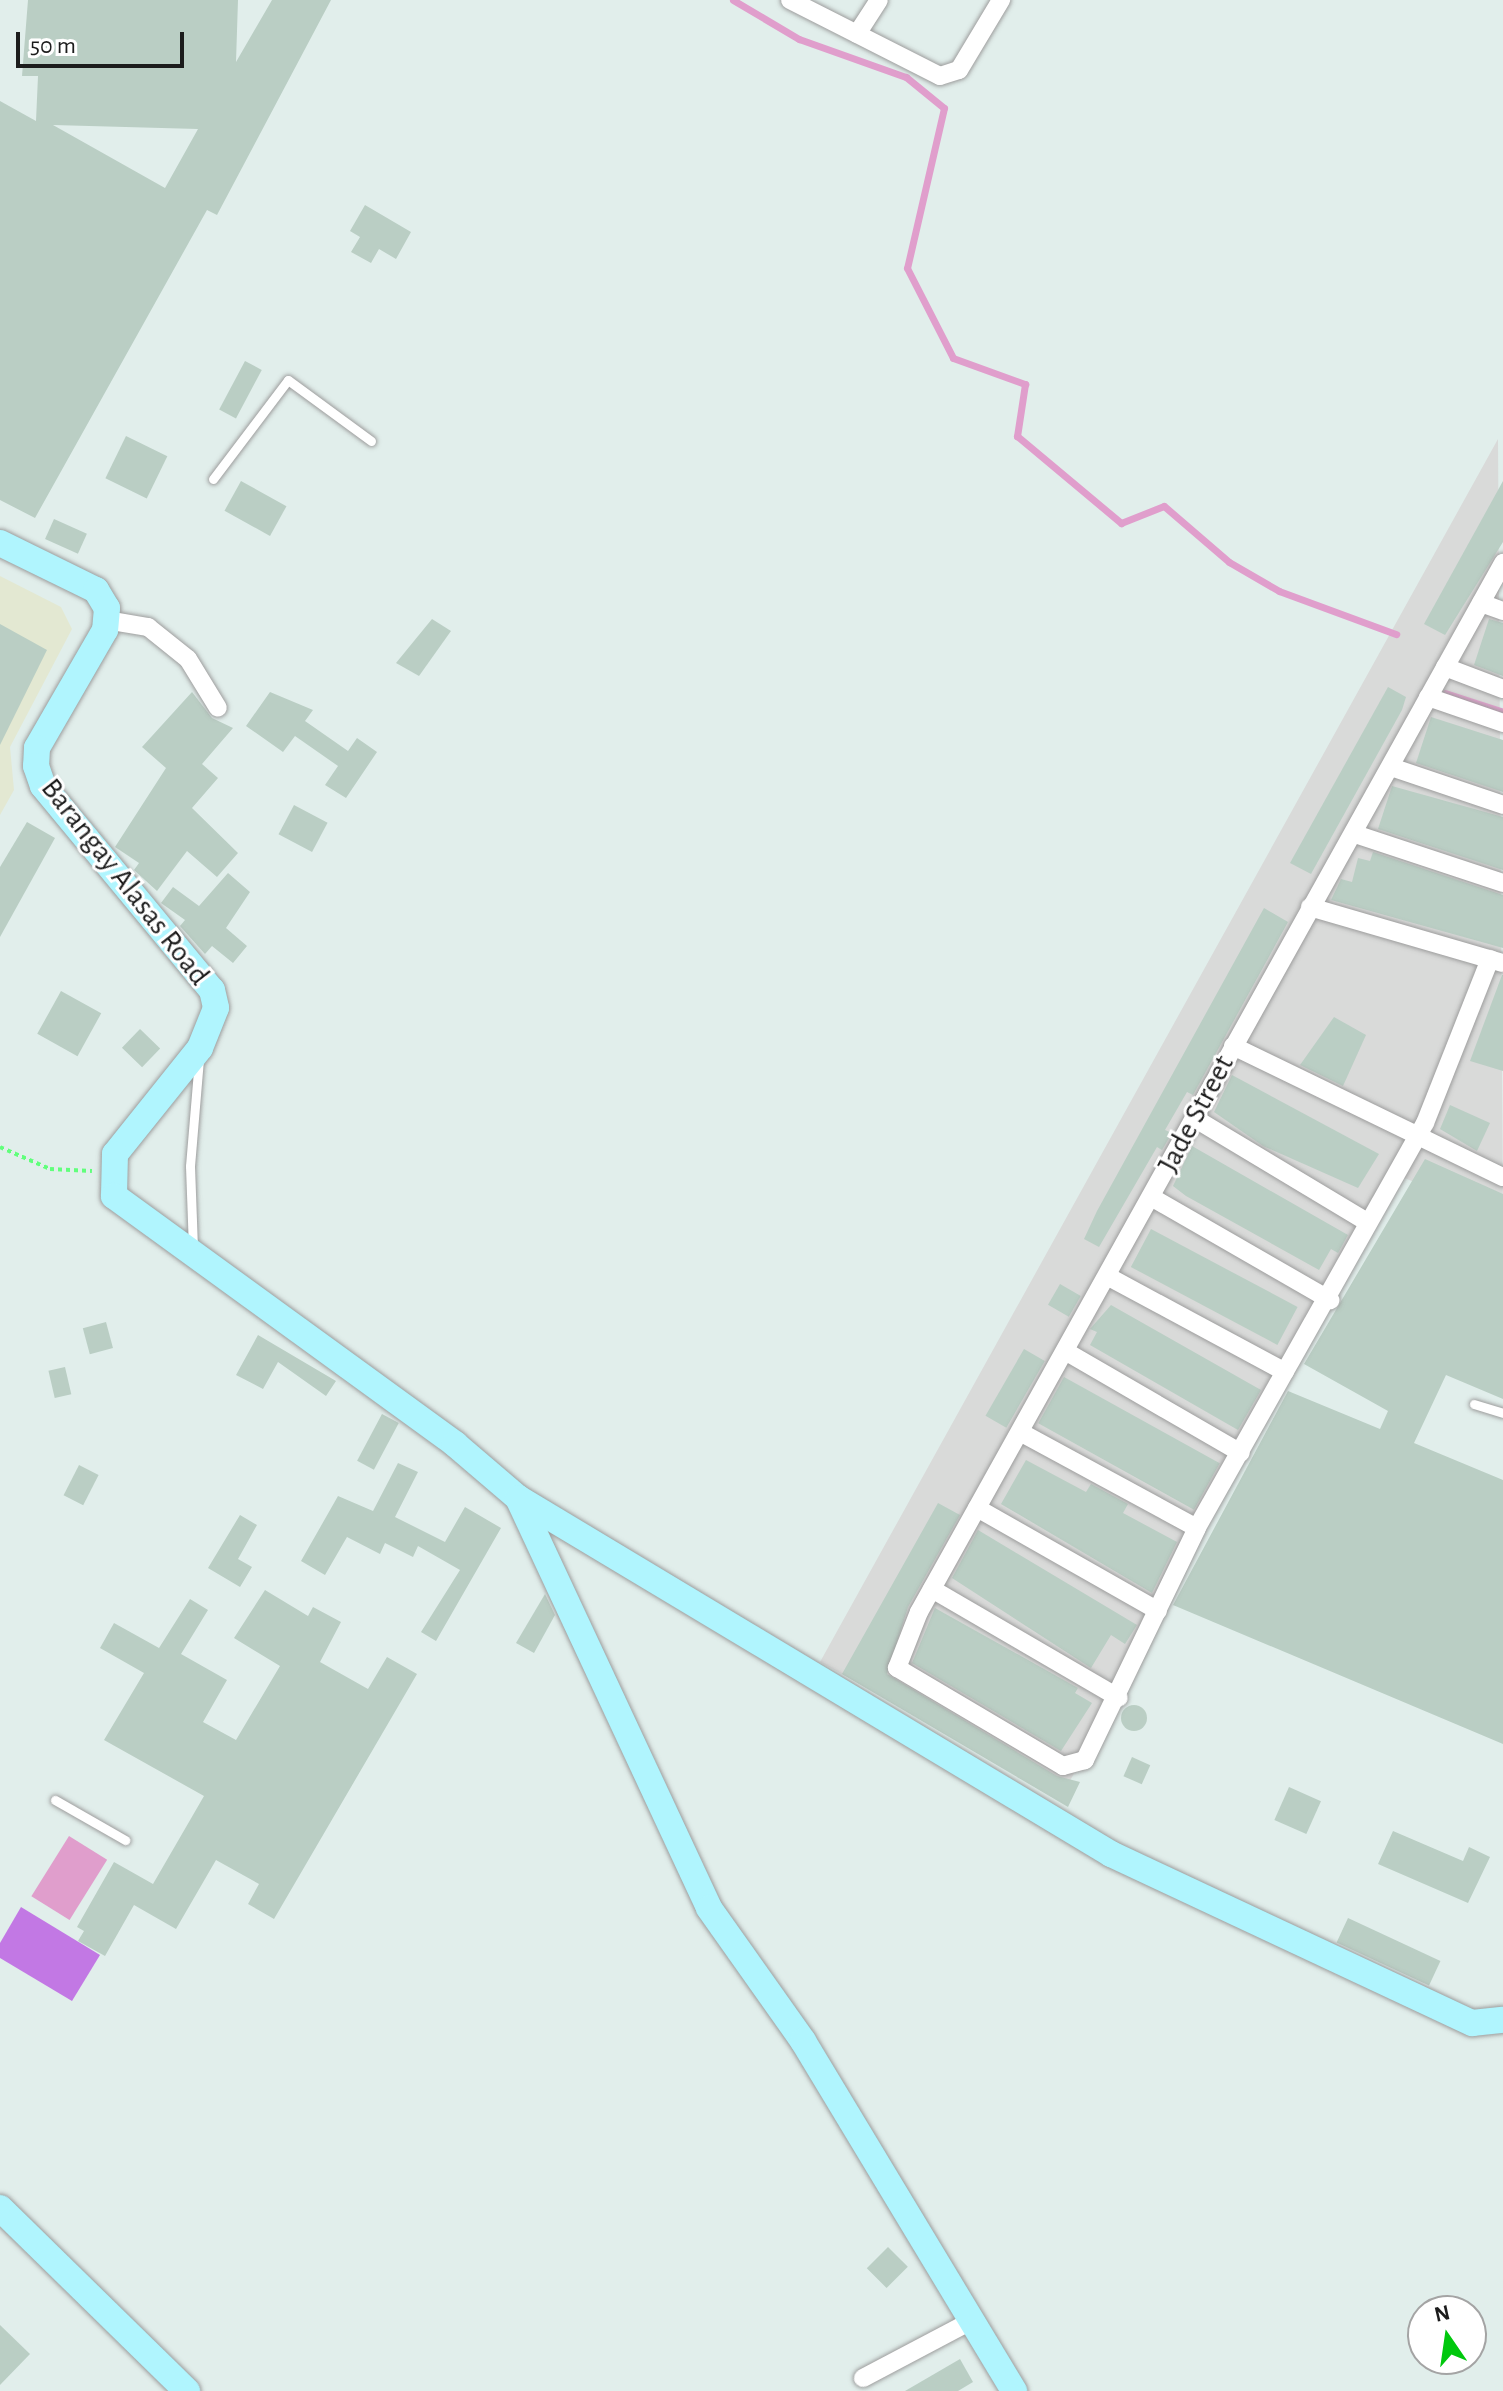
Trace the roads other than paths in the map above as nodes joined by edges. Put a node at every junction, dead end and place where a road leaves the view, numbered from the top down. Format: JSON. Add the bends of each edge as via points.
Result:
{"nodes":[{"id":1,"x":790,"y":0,"type":"edge"},
{"id":2,"x":879,"y":0,"type":"edge"},
{"id":3,"x":1001,"y":0,"type":"edge"},
{"id":4,"x":857,"y":34,"type":"junction"},
{"id":5,"x":371,"y":441,"type":"dead end"},
{"id":6,"x":213,"y":479,"type":"dead end"},
{"id":7,"x":0,"y":543,"type":"edge"},
{"id":8,"x":1503,"y":563,"type":"edge"},
{"id":9,"x":1481,"y":603,"type":"junction"},
{"id":10,"x":1503,"y":611,"type":"edge"},
{"id":11,"x":106,"y":620,"type":"junction"},
{"id":12,"x":1445,"y":667,"type":"junction"},
{"id":13,"x":1503,"y":689,"type":"edge"},
{"id":14,"x":1428,"y":697,"type":"junction"},
{"id":15,"x":218,"y":708,"type":"dead end"},
{"id":16,"x":1503,"y":723,"type":"edge"},
{"id":17,"x":1391,"y":767,"type":"junction"},
{"id":18,"x":1503,"y":805,"type":"edge"},
{"id":19,"x":1355,"y":834,"type":"junction"},
{"id":20,"x":1503,"y":883,"type":"edge"},
{"id":21,"x":1310,"y":907,"type":"junction"},
{"id":22,"x":1496,"y":961,"type":"edge"},
{"id":23,"x":1233,"y":1046,"type":"junction"},
{"id":24,"x":200,"y":1048,"type":"junction"},
{"id":25,"x":1194,"y":1118,"type":"junction"},
{"id":26,"x":1420,"y":1133,"type":"junction"},
{"id":27,"x":1502,"y":1174,"type":"edge"},
{"id":28,"x":1151,"y":1197,"type":"junction"},
{"id":29,"x":1367,"y":1222,"type":"junction"},
{"id":30,"x":193,"y":1254,"type":"junction"},
{"id":31,"x":1107,"y":1276,"type":"junction"},
{"id":32,"x":1330,"y":1300,"type":"junction"},
{"id":33,"x":1065,"y":1351,"type":"junction"},
{"id":34,"x":1285,"y":1372,"type":"junction"},
{"id":35,"x":1474,"y":1404,"type":"dead end"},
{"id":36,"x":1503,"y":1413,"type":"edge"},
{"id":37,"x":1020,"y":1432,"type":"junction"},
{"id":38,"x":1241,"y":1453,"type":"junction"},
{"id":39,"x":518,"y":1498,"type":"junction"},
{"id":40,"x":977,"y":1508,"type":"junction"},
{"id":41,"x":1197,"y":1528,"type":"junction"},
{"id":42,"x":932,"y":1589,"type":"junction"},
{"id":43,"x":1158,"y":1611,"type":"junction"},
{"id":44,"x":1119,"y":1698,"type":"junction"},
{"id":45,"x":55,"y":1800,"type":"dead end"},
{"id":46,"x":125,"y":1840,"type":"dead end"},
{"id":47,"x":1503,"y":2020,"type":"edge"},
{"id":48,"x":0,"y":2208,"type":"edge"},
{"id":49,"x":971,"y":2321,"type":"junction"},
{"id":50,"x":863,"y":2378,"type":"dead end"},
{"id":51,"x":187,"y":2391,"type":"edge"},
{"id":52,"x":1014,"y":2391,"type":"edge"}],
"edges":[{"from":1,"to":4,"type":"street"},
{"from":2,"to":4,"type":"street"},
{"from":3,"to":4,"type":"street","via":[[950,76]]},
{"from":5,"to":6,"type":"lane","via":[[288,380]]},
{"from":7,"to":11,"type":"street","via":[[96,590]]},
{"from":8,"to":9,"type":"street","name":"Jade Street"},
{"from":9,"to":10,"type":"street"},
{"from":9,"to":12,"type":"street","name":"Jade Street"},
{"from":11,"to":15,"type":"street","via":[[134,621],[158,635],[188,659]]},
{"from":11,"to":24,"type":"street","name":"Barangay Alasas Road","via":[[37,748],[36,766],[43,786],[212,990],[215,1022]]},
{"from":12,"to":13,"type":"street"},
{"from":12,"to":14,"type":"street","name":"Jade Street"},
{"from":14,"to":16,"type":"street"},
{"from":14,"to":17,"type":"street","name":"Jade Street"},
{"from":17,"to":18,"type":"street"},
{"from":17,"to":19,"type":"street","name":"Jade Street"},
{"from":19,"to":20,"type":"street"},
{"from":19,"to":21,"type":"street","name":"Jade Street"},
{"from":21,"to":22,"type":"street"},
{"from":21,"to":23,"type":"street","name":"Jade Street"},
{"from":22,"to":26,"type":"street"},
{"from":23,"to":25,"type":"street","name":"Jade Street"},
{"from":23,"to":26,"type":"street"},
{"from":24,"to":30,"type":"lane","via":[[190,1166]]},
{"from":24,"to":30,"type":"street","name":"Barangay Alasas Road","via":[[115,1154],[114,1196]]},
{"from":25,"to":28,"type":"street","name":"Jade Street"},
{"from":25,"to":29,"type":"street"},
{"from":26,"to":27,"type":"street"},
{"from":26,"to":29,"type":"street"},
{"from":28,"to":31,"type":"street","name":"Jade Street"},
{"from":28,"to":32,"type":"street"},
{"from":29,"to":32,"type":"street"},
{"from":30,"to":39,"type":"street"},
{"from":31,"to":33,"type":"street","name":"Jade Street"},
{"from":31,"to":34,"type":"street"},
{"from":32,"to":34,"type":"street"},
{"from":33,"to":37,"type":"street","name":"Jade Street"},
{"from":33,"to":38,"type":"street"},
{"from":34,"to":38,"type":"street"},
{"from":35,"to":36,"type":"lane"},
{"from":37,"to":40,"type":"street","name":"Jade Street"},
{"from":37,"to":41,"type":"street"},
{"from":38,"to":41,"type":"street"},
{"from":39,"to":47,"type":"street","via":[[1111,1854],[1472,2023]]},
{"from":39,"to":49,"type":"street","via":[[709,1908],[803,2041]]},
{"from":40,"to":42,"type":"street","name":"Jade Street"},
{"from":40,"to":43,"type":"street"},
{"from":41,"to":43,"type":"street"},
{"from":42,"to":44,"type":"street"},
{"from":42,"to":44,"type":"street","name":"Jade Street","via":[[897,1668],[1069,1767],[1085,1760]]},
{"from":43,"to":44,"type":"street"},
{"from":45,"to":46,"type":"lane"},
{"from":48,"to":51,"type":"street"},
{"from":49,"to":50,"type":"street"},
{"from":49,"to":52,"type":"street"}]}
